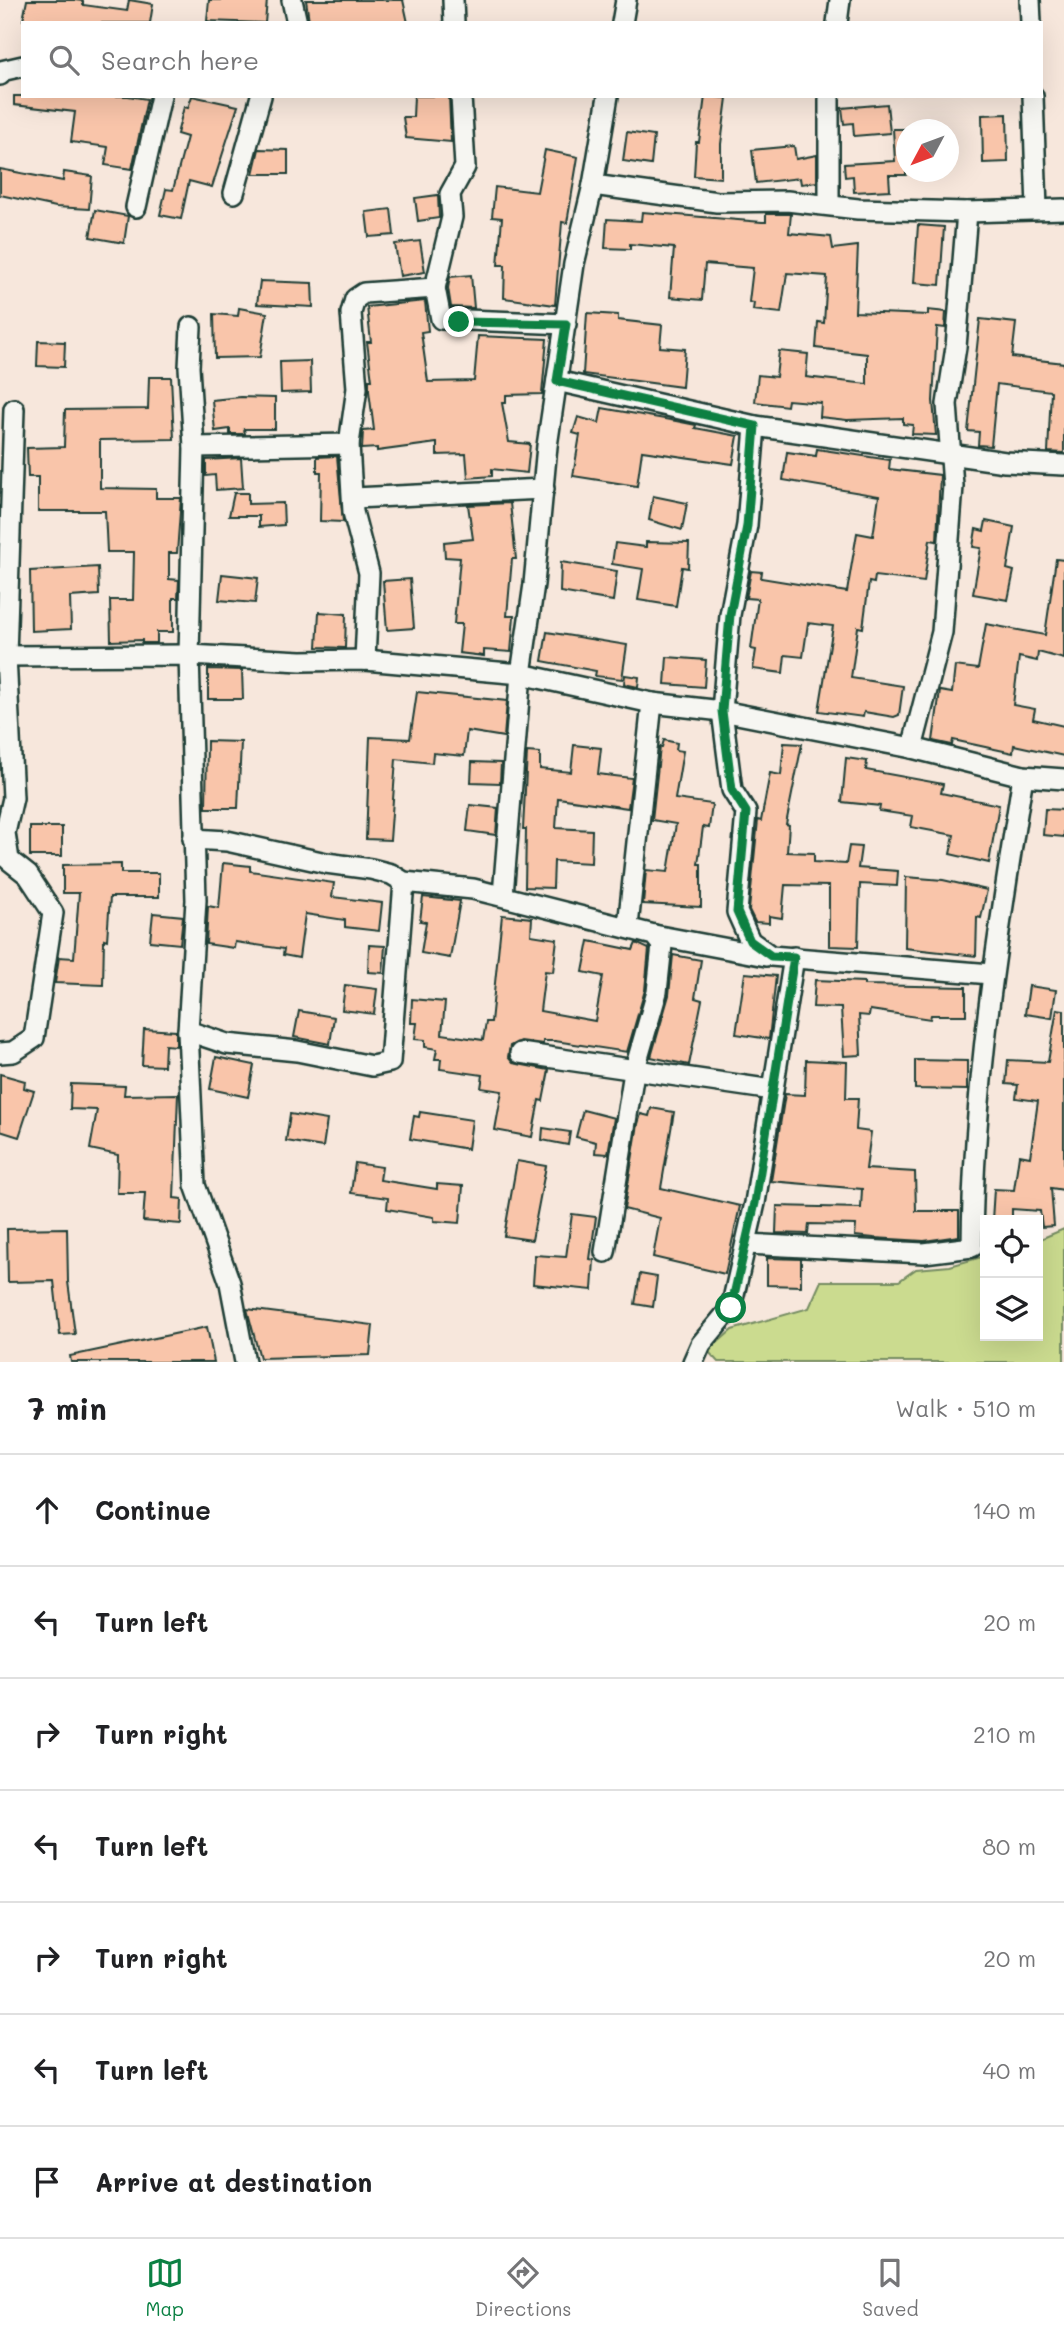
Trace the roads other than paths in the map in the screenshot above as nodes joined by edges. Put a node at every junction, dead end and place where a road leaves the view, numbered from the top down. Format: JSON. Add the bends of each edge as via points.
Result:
{"nodes":[{"id":1,"x":292,"y":0,"type":"edge"},
{"id":2,"x":453,"y":0,"type":"edge"},
{"id":3,"x":626,"y":0,"type":"edge"},
{"id":4,"x":840,"y":0,"type":"edge"},
{"id":5,"x":1030,"y":0,"type":"edge"},
{"id":6,"x":296,"y":21,"type":"edge"},
{"id":7,"x":454,"y":21,"type":"edge"},
{"id":8,"x":622,"y":21,"type":"edge"},
{"id":9,"x":837,"y":21,"type":"edge"},
{"id":10,"x":1031,"y":21,"type":"edge"},
{"id":11,"x":21,"y":66,"type":"edge"},
{"id":12,"x":0,"y":75,"type":"edge"},
{"id":13,"x":161,"y":98,"type":"edge"},
{"id":14,"x":260,"y":98,"type":"edge"},
{"id":15,"x":461,"y":98,"type":"edge"},
{"id":16,"x":608,"y":98,"type":"edge"},
{"id":17,"x":829,"y":98,"type":"edge"},
{"id":18,"x":1033,"y":98,"type":"edge"},
{"id":19,"x":593,"y":185,"type":"junction"},
{"id":20,"x":234,"y":193,"type":"dead end"},
{"id":21,"x":829,"y":205,"type":"junction"},
{"id":22,"x":136,"y":207,"type":"dead end"},
{"id":23,"x":1037,"y":209,"type":"junction"},
{"id":24,"x":1064,"y":209,"type":"edge"},
{"id":25,"x":967,"y":212,"type":"junction"},
{"id":26,"x":435,"y":288,"type":"junction"},
{"id":27,"x":566,"y":324,"type":"junction"},
{"id":28,"x":191,"y":327,"type":"dead end"},
{"id":29,"x":557,"y":381,"type":"junction"},
{"id":30,"x":14,"y":409,"type":"dead end"},
{"id":31,"x":755,"y":426,"type":"junction"},
{"id":32,"x":349,"y":444,"type":"junction"},
{"id":33,"x":194,"y":447,"type":"junction"},
{"id":34,"x":951,"y":452,"type":"junction"},
{"id":35,"x":1064,"y":465,"type":"edge"},
{"id":36,"x":544,"y":489,"type":"junction"},
{"id":37,"x":354,"y":498,"type":"junction"},
{"id":38,"x":189,"y":655,"type":"junction"},
{"id":39,"x":3,"y":656,"type":"edge"},
{"id":40,"x":365,"y":660,"type":"junction"},
{"id":41,"x":521,"y":674,"type":"junction"},
{"id":42,"x":652,"y":702,"type":"junction"},
{"id":43,"x":722,"y":711,"type":"junction"},
{"id":44,"x":912,"y":748,"type":"junction"},
{"id":45,"x":1023,"y":776,"type":"junction"},
{"id":46,"x":1064,"y":779,"type":"edge"},
{"id":47,"x":193,"y":839,"type":"junction"},
{"id":48,"x":404,"y":882,"type":"junction"},
{"id":49,"x":503,"y":895,"type":"junction"},
{"id":50,"x":628,"y":926,"type":"junction"},
{"id":51,"x":653,"y":935,"type":"junction"},
{"id":52,"x":771,"y":956,"type":"junction"},
{"id":53,"x":794,"y":957,"type":"junction"},
{"id":54,"x":991,"y":974,"type":"junction"},
{"id":55,"x":188,"y":1031,"type":"junction"},
{"id":56,"x":0,"y":1053,"type":"edge"},
{"id":57,"x":520,"y":1053,"type":"dead end"},
{"id":58,"x":634,"y":1072,"type":"junction"},
{"id":59,"x":773,"y":1090,"type":"junction"},
{"id":60,"x":746,"y":1244,"type":"junction"},
{"id":61,"x":605,"y":1252,"type":"dead end"},
{"id":62,"x":244,"y":1362,"type":"edge"},
{"id":63,"x":693,"y":1362,"type":"edge"}],
"edges":[{"from":1,"to":6,"type":"street"},
{"from":2,"to":7,"type":"street"},
{"from":3,"to":8,"type":"street"},
{"from":4,"to":9,"type":"street"},
{"from":5,"to":10,"type":"street"},
{"from":11,"to":12,"type":"street"},
{"from":13,"to":22,"type":"street"},
{"from":14,"to":20,"type":"street"},
{"from":15,"to":26,"type":"street","via":[[465,167],[450,194],[452,217]]},
{"from":16,"to":19,"type":"street"},
{"from":17,"to":21,"type":"street"},
{"from":18,"to":23,"type":"street"},
{"from":19,"to":21,"type":"street","via":[[717,202]]},
{"from":19,"to":27,"type":"street","via":[[573,264]]},
{"from":21,"to":25,"type":"street"},
{"from":23,"to":24,"type":"street"},
{"from":23,"to":25,"type":"street"},
{"from":25,"to":34,"type":"street","via":[[947,404]]},
{"from":26,"to":27,"type":"street","via":[[440,319]]},
{"from":26,"to":32,"type":"street","via":[[364,293],[355,299],[351,313],[357,388]]},
{"from":27,"to":29,"type":"street"},
{"from":28,"to":33,"type":"street"},
{"from":29,"to":31,"type":"street"},
{"from":29,"to":36,"type":"street"},
{"from":30,"to":39,"type":"street"},
{"from":31,"to":34,"type":"street"},
{"from":31,"to":43,"type":"street","via":[[747,526],[730,615]]},
{"from":32,"to":33,"type":"street"},
{"from":32,"to":37,"type":"street"},
{"from":33,"to":38,"type":"street"},
{"from":34,"to":35,"type":"street","via":[[1005,462]]},
{"from":34,"to":44,"type":"street","via":[[953,486],[942,632]]},
{"from":36,"to":37,"type":"street"},
{"from":36,"to":41,"type":"street"},
{"from":37,"to":40,"type":"street","via":[[353,512],[369,573]]},
{"from":38,"to":39,"type":"street"},
{"from":38,"to":40,"type":"street"},
{"from":38,"to":47,"type":"street"},
{"from":39,"to":56,"type":"street","via":[[13,798],[5,833],[9,860],[28,875],[53,914],[34,1038],[13,1052]]},
{"from":40,"to":41,"type":"street"},
{"from":41,"to":42,"type":"street"},
{"from":41,"to":49,"type":"street"},
{"from":42,"to":43,"type":"street"},
{"from":42,"to":50,"type":"street"},
{"from":43,"to":44,"type":"street"},
{"from":43,"to":52,"type":"street","via":[[732,790],[746,812],[737,912],[750,941]]},
{"from":44,"to":45,"type":"street"},
{"from":45,"to":46,"type":"street"},
{"from":45,"to":54,"type":"street"},
{"from":47,"to":48,"type":"street","via":[[227,841],[371,869]]},
{"from":47,"to":55,"type":"street","via":[[196,900]]},
{"from":48,"to":49,"type":"street"},
{"from":48,"to":55,"type":"street","via":[[390,1062],[372,1066],[298,1051],[227,1044]]},
{"from":49,"to":50,"type":"street"},
{"from":50,"to":51,"type":"street"},
{"from":51,"to":52,"type":"street"},
{"from":51,"to":58,"type":"street","via":[[662,945],[657,992]]},
{"from":52,"to":53,"type":"street"},
{"from":53,"to":54,"type":"street"},
{"from":53,"to":59,"type":"street"},
{"from":54,"to":60,"type":"street","via":[[973,1159],[972,1247],[924,1253]]},
{"from":55,"to":62,"type":"street","via":[[195,1185],[230,1283]]},
{"from":57,"to":58,"type":"street"},
{"from":58,"to":59,"type":"street"},
{"from":58,"to":61,"type":"street"},
{"from":59,"to":60,"type":"street"},
{"from":60,"to":63,"type":"street","via":[[731,1308],[701,1344]]}]}
